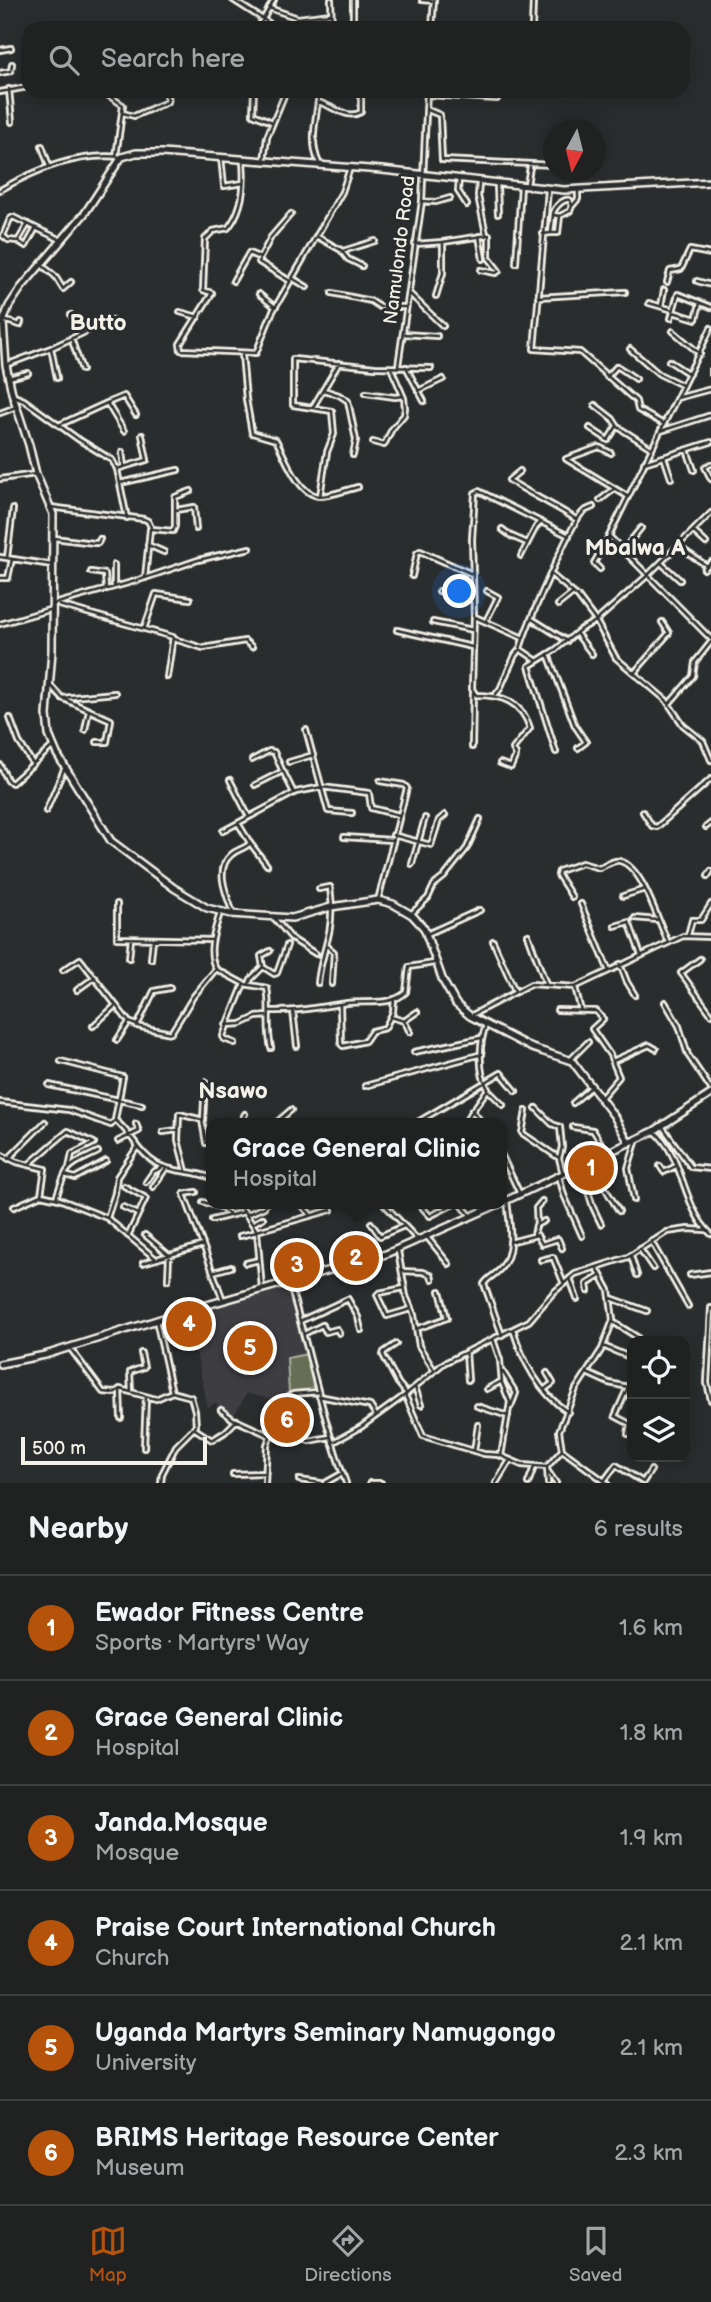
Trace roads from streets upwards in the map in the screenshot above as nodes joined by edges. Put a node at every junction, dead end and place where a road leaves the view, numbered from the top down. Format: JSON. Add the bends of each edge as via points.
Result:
{"nodes":[{"id":1,"x":233,"y":0,"type":"edge"},
{"id":2,"x":274,"y":0,"type":"edge"},
{"id":3,"x":331,"y":0,"type":"edge"},
{"id":4,"x":353,"y":0,"type":"edge"},
{"id":5,"x":422,"y":0,"type":"edge"},
{"id":6,"x":533,"y":0,"type":"edge"},
{"id":7,"x":434,"y":1,"type":"edge"},
{"id":8,"x":270,"y":8,"type":"junction"},
{"id":9,"x":331,"y":14,"type":"junction"},
{"id":10,"x":263,"y":20,"type":"joint"},
{"id":11,"x":332,"y":21,"type":"edge"},
{"id":12,"x":353,"y":21,"type":"edge"},
{"id":13,"x":433,"y":21,"type":"edge"},
{"id":14,"x":532,"y":21,"type":"edge"},
{"id":15,"x":11,"y":48,"type":"dead end"},
{"id":16,"x":0,"y":50,"type":"edge"},
{"id":17,"x":12,"y":64,"type":"dead end"},
{"id":18,"x":0,"y":73,"type":"edge"},
{"id":19,"x":21,"y":88,"type":"edge"},
{"id":20,"x":9,"y":89,"type":"junction"},
{"id":21,"x":0,"y":92,"type":"edge"},
{"id":22,"x":113,"y":98,"type":"edge"},
{"id":23,"x":168,"y":98,"type":"edge"},
{"id":24,"x":254,"y":98,"type":"edge"},
{"id":25,"x":283,"y":98,"type":"edge"},
{"id":26,"x":318,"y":98,"type":"edge"},
{"id":27,"x":361,"y":98,"type":"edge"},
{"id":28,"x":427,"y":98,"type":"edge"},
{"id":29,"x":486,"y":98,"type":"edge"},
{"id":30,"x":498,"y":99,"type":"dead end"},
{"id":31,"x":318,"y":102,"type":"junction"},
{"id":32,"x":426,"y":109,"type":"junction"},
{"id":33,"x":122,"y":113,"type":"junction"},
{"id":34,"x":12,"y":122,"type":"dead end"},
{"id":35,"x":272,"y":122,"type":"junction"},
{"id":36,"x":42,"y":146,"type":"dead end"},
{"id":37,"x":119,"y":157,"type":"junction"},
{"id":38,"x":220,"y":157,"type":"junction"},
{"id":39,"x":243,"y":159,"type":"junction"},
{"id":40,"x":264,"y":161,"type":"junction"},
{"id":41,"x":530,"y":165,"type":"junction"},
{"id":42,"x":543,"y":165,"type":"edge"},
{"id":43,"x":49,"y":166,"type":"junction"},
{"id":44,"x":320,"y":166,"type":"junction"},
{"id":45,"x":350,"y":168,"type":"junction"},
{"id":46,"x":424,"y":175,"type":"junction"},
{"id":47,"x":459,"y":179,"type":"junction"},
{"id":48,"x":478,"y":181,"type":"junction"},
{"id":49,"x":496,"y":182,"type":"junction"},
{"id":50,"x":711,"y":182,"type":"edge"},
{"id":51,"x":243,"y":183,"type":"junction"},
{"id":52,"x":524,"y":184,"type":"junction"},
{"id":53,"x":548,"y":188,"type":"junction"},
{"id":54,"x":578,"y":190,"type":"junction"},
{"id":55,"x":0,"y":191,"type":"edge"},
{"id":56,"x":450,"y":198,"type":"dead end"},
{"id":57,"x":578,"y":199,"type":"junction"},
{"id":58,"x":570,"y":200,"type":"junction"},
{"id":59,"x":422,"y":201,"type":"junction"},
{"id":60,"x":467,"y":205,"type":"dead end"},
{"id":61,"x":571,"y":207,"type":"junction"},
{"id":62,"x":291,"y":214,"type":"dead end"},
{"id":63,"x":498,"y":214,"type":"dead end"},
{"id":64,"x":553,"y":215,"type":"junction"},
{"id":65,"x":560,"y":216,"type":"junction"},
{"id":66,"x":28,"y":224,"type":"junction"},
{"id":67,"x":36,"y":228,"type":"junction"},
{"id":68,"x":551,"y":233,"type":"junction"},
{"id":69,"x":486,"y":234,"type":"junction"},
{"id":70,"x":543,"y":234,"type":"junction"},
{"id":71,"x":316,"y":236,"type":"junction"},
{"id":72,"x":479,"y":236,"type":"junction"},
{"id":73,"x":61,"y":240,"type":"junction"},
{"id":74,"x":18,"y":241,"type":"junction"},
{"id":75,"x":375,"y":241,"type":"dead end"},
{"id":76,"x":443,"y":242,"type":"junction"},
{"id":77,"x":415,"y":244,"type":"junction"},
{"id":78,"x":342,"y":251,"type":"junction"},
{"id":79,"x":711,"y":254,"type":"edge"},
{"id":80,"x":260,"y":258,"type":"junction"},
{"id":81,"x":483,"y":259,"type":"dead end"},
{"id":82,"x":516,"y":263,"type":"dead end"},
{"id":83,"x":40,"y":264,"type":"junction"},
{"id":84,"x":362,"y":266,"type":"dead end"},
{"id":85,"x":481,"y":270,"type":"dead end"},
{"id":86,"x":291,"y":280,"type":"junction"},
{"id":87,"x":233,"y":281,"type":"dead end"},
{"id":88,"x":697,"y":281,"type":"dead end"},
{"id":89,"x":71,"y":282,"type":"dead end"},
{"id":90,"x":667,"y":282,"type":"dead end"},
{"id":91,"x":711,"y":285,"type":"edge"},
{"id":92,"x":307,"y":287,"type":"dead end"},
{"id":93,"x":664,"y":290,"type":"dead end"},
{"id":94,"x":625,"y":292,"type":"dead end"},
{"id":95,"x":332,"y":293,"type":"dead end"},
{"id":96,"x":409,"y":293,"type":"junction"},
{"id":97,"x":259,"y":295,"type":"dead end"},
{"id":98,"x":436,"y":296,"type":"dead end"},
{"id":99,"x":538,"y":297,"type":"junction"},
{"id":100,"x":649,"y":303,"type":"dead end"},
{"id":101,"x":700,"y":303,"type":"junction"},
{"id":102,"x":661,"y":306,"type":"junction"},
{"id":103,"x":275,"y":307,"type":"junction"},
{"id":104,"x":407,"y":307,"type":"junction"},
{"id":105,"x":711,"y":307,"type":"edge"},
{"id":106,"x":673,"y":311,"type":"junction"},
{"id":107,"x":180,"y":312,"type":"dead end"},
{"id":108,"x":71,"y":315,"type":"dead end"},
{"id":109,"x":3,"y":316,"type":"edge"},
{"id":110,"x":198,"y":317,"type":"junction"},
{"id":111,"x":671,"y":318,"type":"dead end"},
{"id":112,"x":111,"y":320,"type":"dead end"},
{"id":113,"x":21,"y":322,"type":"dead end"},
{"id":114,"x":443,"y":326,"type":"dead end"},
{"id":115,"x":711,"y":328,"type":"edge"},
{"id":116,"x":673,"y":331,"type":"dead end"},
{"id":117,"x":81,"y":334,"type":"junction"},
{"id":118,"x":403,"y":334,"type":"junction"},
{"id":119,"x":437,"y":336,"type":"dead end"},
{"id":120,"x":71,"y":338,"type":"junction"},
{"id":121,"x":706,"y":339,"type":"junction"},
{"id":122,"x":711,"y":341,"type":"edge"},
{"id":123,"x":51,"y":348,"type":"junction"},
{"id":124,"x":630,"y":349,"type":"dead end"},
{"id":125,"x":242,"y":354,"type":"junction"},
{"id":126,"x":700,"y":354,"type":"junction"},
{"id":127,"x":669,"y":361,"type":"dead end"},
{"id":128,"x":4,"y":362,"type":"edge"},
{"id":129,"x":339,"y":363,"type":"junction"},
{"id":130,"x":391,"y":367,"type":"junction"},
{"id":131,"x":398,"y":367,"type":"junction"},
{"id":132,"x":406,"y":367,"type":"junction"},
{"id":133,"x":431,"y":368,"type":"dead end"},
{"id":134,"x":82,"y":370,"type":"dead end"},
{"id":135,"x":28,"y":373,"type":"dead end"},
{"id":136,"x":689,"y":374,"type":"junction"},
{"id":137,"x":607,"y":377,"type":"junction"},
{"id":138,"x":8,"y":378,"type":"junction"},
{"id":139,"x":57,"y":378,"type":"dead end"},
{"id":140,"x":443,"y":379,"type":"dead end"},
{"id":141,"x":636,"y":379,"type":"dead end"},
{"id":142,"x":683,"y":386,"type":"junction"},
{"id":143,"x":711,"y":389,"type":"edge"},
{"id":144,"x":324,"y":390,"type":"junction"},
{"id":145,"x":418,"y":391,"type":"junction"},
{"id":146,"x":366,"y":393,"type":"dead end"},
{"id":147,"x":12,"y":395,"type":"junction"},
{"id":148,"x":403,"y":396,"type":"junction"},
{"id":149,"x":676,"y":398,"type":"junction"},
{"id":150,"x":424,"y":401,"type":"dead end"},
{"id":151,"x":107,"y":403,"type":"junction"},
{"id":152,"x":596,"y":405,"type":"dead end"},
{"id":153,"x":16,"y":407,"type":"junction"},
{"id":154,"x":313,"y":407,"type":"junction"},
{"id":155,"x":0,"y":412,"type":"edge"},
{"id":156,"x":136,"y":415,"type":"dead end"},
{"id":157,"x":711,"y":415,"type":"edge"},
{"id":158,"x":664,"y":424,"type":"junction"},
{"id":159,"x":59,"y":425,"type":"junction"},
{"id":160,"x":617,"y":426,"type":"junction"},
{"id":161,"x":590,"y":428,"type":"dead end"},
{"id":162,"x":124,"y":431,"type":"dead end"},
{"id":163,"x":661,"y":431,"type":"junction"},
{"id":164,"x":142,"y":435,"type":"dead end"},
{"id":165,"x":373,"y":442,"type":"dead end"},
{"id":166,"x":710,"y":442,"type":"edge"},
{"id":167,"x":651,"y":448,"type":"junction"},
{"id":168,"x":711,"y":448,"type":"edge"},
{"id":169,"x":687,"y":450,"type":"junction"},
{"id":170,"x":122,"y":452,"type":"dead end"},
{"id":171,"x":611,"y":453,"type":"dead end"},
{"id":172,"x":353,"y":455,"type":"dead end"},
{"id":173,"x":664,"y":457,"type":"junction"},
{"id":174,"x":643,"y":463,"type":"junction"},
{"id":175,"x":711,"y":464,"type":"edge"},
{"id":176,"x":124,"y":467,"type":"junction"},
{"id":177,"x":117,"y":469,"type":"junction"},
{"id":178,"x":178,"y":470,"type":"dead end"},
{"id":179,"x":694,"y":470,"type":"dead end"},
{"id":180,"x":520,"y":471,"type":"dead end"},
{"id":181,"x":36,"y":474,"type":"junction"},
{"id":182,"x":671,"y":478,"type":"dead end"},
{"id":183,"x":0,"y":479,"type":"edge"},
{"id":184,"x":711,"y":479,"type":"edge"},
{"id":185,"x":120,"y":483,"type":"junction"},
{"id":186,"x":358,"y":487,"type":"dead end"},
{"id":187,"x":615,"y":488,"type":"junction"},
{"id":188,"x":191,"y":491,"type":"dead end"},
{"id":189,"x":320,"y":495,"type":"junction"},
{"id":190,"x":627,"y":496,"type":"junction"},
{"id":191,"x":600,"y":500,"type":"dead end"},
{"id":192,"x":50,"y":507,"type":"junction"},
{"id":193,"x":593,"y":507,"type":"dead end"},
{"id":194,"x":13,"y":509,"type":"dead end"},
{"id":195,"x":176,"y":510,"type":"junction"},
{"id":196,"x":711,"y":513,"type":"edge"},
{"id":197,"x":127,"y":518,"type":"junction"},
{"id":198,"x":578,"y":520,"type":"junction"},
{"id":199,"x":541,"y":522,"type":"junction"},
{"id":200,"x":150,"y":528,"type":"junction"},
{"id":201,"x":641,"y":528,"type":"dead end"},
{"id":202,"x":196,"y":529,"type":"dead end"},
{"id":203,"x":502,"y":529,"type":"dead end"},
{"id":204,"x":694,"y":532,"type":"junction"},
{"id":205,"x":569,"y":536,"type":"junction"},
{"id":206,"x":609,"y":536,"type":"junction"},
{"id":207,"x":54,"y":538,"type":"junction"},
{"id":208,"x":100,"y":539,"type":"dead end"},
{"id":209,"x":706,"y":542,"type":"dead end"},
{"id":210,"x":527,"y":543,"type":"junction"},
{"id":211,"x":148,"y":545,"type":"junction"},
{"id":212,"x":678,"y":546,"type":"junction"},
{"id":213,"x":250,"y":548,"type":"dead end"},
{"id":214,"x":623,"y":550,"type":"junction"},
{"id":215,"x":164,"y":552,"type":"dead end"},
{"id":216,"x":521,"y":556,"type":"dead end"},
{"id":217,"x":0,"y":557,"type":"edge"},
{"id":218,"x":6,"y":558,"type":"junction"},
{"id":219,"x":12,"y":559,"type":"junction"},
{"id":220,"x":711,"y":562,"type":"edge"},
{"id":221,"x":661,"y":563,"type":"junction"},
{"id":222,"x":52,"y":565,"type":"junction"},
{"id":223,"x":114,"y":565,"type":"dead end"},
{"id":224,"x":600,"y":569,"type":"dead end"},
{"id":225,"x":92,"y":572,"type":"dead end"},
{"id":226,"x":472,"y":574,"type":"junction"},
{"id":227,"x":552,"y":575,"type":"junction"},
{"id":228,"x":648,"y":575,"type":"junction"},
{"id":229,"x":412,"y":576,"type":"dead end"},
{"id":230,"x":0,"y":578,"type":"edge"},
{"id":231,"x":145,"y":578,"type":"junction"},
{"id":232,"x":680,"y":580,"type":"dead end"},
{"id":233,"x":114,"y":587,"type":"junction"},
{"id":234,"x":106,"y":589,"type":"junction"},
{"id":235,"x":439,"y":591,"type":"dead end"},
{"id":236,"x":487,"y":591,"type":"dead end"},
{"id":237,"x":573,"y":593,"type":"junction"},
{"id":238,"x":190,"y":599,"type":"dead end"},
{"id":239,"x":473,"y":600,"type":"junction"},
{"id":240,"x":53,"y":605,"type":"junction"},
{"id":241,"x":558,"y":605,"type":"dead end"},
{"id":242,"x":474,"y":616,"type":"junction"},
{"id":243,"x":532,"y":619,"type":"junction"},
{"id":244,"x":486,"y":621,"type":"junction"},
{"id":245,"x":596,"y":621,"type":"junction"},
{"id":246,"x":433,"y":622,"type":"dead end"},
{"id":247,"x":663,"y":622,"type":"dead end"},
{"id":248,"x":0,"y":624,"type":"edge"},
{"id":249,"x":144,"y":629,"type":"junction"},
{"id":250,"x":397,"y":630,"type":"dead end"},
{"id":251,"x":473,"y":630,"type":"junction"},
{"id":252,"x":576,"y":633,"type":"junction"},
{"id":253,"x":523,"y":638,"type":"junction"},
{"id":254,"x":174,"y":639,"type":"junction"},
{"id":255,"x":711,"y":640,"type":"edge"},
{"id":256,"x":567,"y":641,"type":"junction"},
{"id":257,"x":252,"y":647,"type":"dead end"},
{"id":258,"x":472,"y":647,"type":"junction"},
{"id":259,"x":520,"y":649,"type":"junction"},
{"id":260,"x":592,"y":653,"type":"dead end"},
{"id":261,"x":548,"y":654,"type":"junction"},
{"id":262,"x":536,"y":660,"type":"junction"},
{"id":263,"x":635,"y":672,"type":"junction"},
{"id":264,"x":167,"y":677,"type":"dead end"},
{"id":265,"x":49,"y":684,"type":"junction"},
{"id":266,"x":115,"y":693,"type":"dead end"},
{"id":267,"x":473,"y":693,"type":"junction"},
{"id":268,"x":496,"y":694,"type":"junction"},
{"id":269,"x":62,"y":698,"type":"junction"},
{"id":270,"x":669,"y":704,"type":"junction"},
{"id":271,"x":89,"y":710,"type":"junction"},
{"id":272,"x":10,"y":718,"type":"dead end"},
{"id":273,"x":85,"y":730,"type":"dead end"},
{"id":274,"x":306,"y":730,"type":"dead end"},
{"id":275,"x":97,"y":742,"type":"dead end"},
{"id":276,"x":52,"y":746,"type":"junction"},
{"id":277,"x":471,"y":747,"type":"dead end"},
{"id":278,"x":578,"y":748,"type":"dead end"},
{"id":279,"x":556,"y":752,"type":"dead end"},
{"id":280,"x":313,"y":755,"type":"junction"},
{"id":281,"x":711,"y":760,"type":"edge"},
{"id":282,"x":252,"y":761,"type":"dead end"},
{"id":283,"x":289,"y":762,"type":"dead end"},
{"id":284,"x":500,"y":763,"type":"dead end"},
{"id":285,"x":33,"y":764,"type":"junction"},
{"id":286,"x":0,"y":765,"type":"edge"},
{"id":287,"x":65,"y":767,"type":"junction"},
{"id":288,"x":283,"y":772,"type":"junction"},
{"id":289,"x":711,"y":779,"type":"edge"},
{"id":290,"x":230,"y":780,"type":"dead end"},
{"id":291,"x":380,"y":781,"type":"dead end"},
{"id":292,"x":255,"y":785,"type":"dead end"},
{"id":293,"x":322,"y":787,"type":"junction"},
{"id":294,"x":294,"y":793,"type":"junction"},
{"id":295,"x":46,"y":811,"type":"dead end"},
{"id":296,"x":643,"y":812,"type":"dead end"},
{"id":297,"x":352,"y":813,"type":"dead end"},
{"id":298,"x":399,"y":815,"type":"junction"},
{"id":299,"x":445,"y":815,"type":"dead end"},
{"id":300,"x":249,"y":817,"type":"junction"},
{"id":301,"x":425,"y":818,"type":"dead end"},
{"id":302,"x":480,"y":819,"type":"dead end"},
{"id":303,"x":238,"y":823,"type":"junction"},
{"id":304,"x":711,"y":823,"type":"edge"},
{"id":305,"x":706,"y":827,"type":"dead end"},
{"id":306,"x":223,"y":831,"type":"dead end"},
{"id":307,"x":344,"y":837,"type":"dead end"},
{"id":308,"x":392,"y":838,"type":"junction"},
{"id":309,"x":417,"y":842,"type":"junction"},
{"id":310,"x":250,"y":843,"type":"junction"},
{"id":311,"x":412,"y":864,"type":"dead end"},
{"id":312,"x":267,"y":865,"type":"dead end"},
{"id":313,"x":711,"y":871,"type":"edge"},
{"id":314,"x":708,"y":876,"type":"dead end"},
{"id":315,"x":319,"y":888,"type":"dead end"},
{"id":316,"x":645,"y":889,"type":"junction"},
{"id":317,"x":623,"y":896,"type":"dead end"},
{"id":318,"x":572,"y":897,"type":"dead end"},
{"id":319,"x":378,"y":900,"type":"junction"},
{"id":320,"x":581,"y":904,"type":"dead end"},
{"id":321,"x":711,"y":904,"type":"edge"},
{"id":322,"x":117,"y":905,"type":"dead end"},
{"id":323,"x":332,"y":907,"type":"junction"},
{"id":324,"x":480,"y":910,"type":"dead end"},
{"id":325,"x":220,"y":913,"type":"junction"},
{"id":326,"x":411,"y":914,"type":"junction"},
{"id":327,"x":233,"y":915,"type":"junction"},
{"id":328,"x":274,"y":918,"type":"junction"},
{"id":329,"x":635,"y":918,"type":"dead end"},
{"id":330,"x":657,"y":920,"type":"junction"},
{"id":331,"x":615,"y":926,"type":"dead end"},
{"id":332,"x":427,"y":934,"type":"junction"},
{"id":333,"x":528,"y":935,"type":"dead end"},
{"id":334,"x":688,"y":935,"type":"junction"},
{"id":335,"x":711,"y":937,"type":"edge"},
{"id":336,"x":131,"y":939,"type":"junction"},
{"id":337,"x":153,"y":939,"type":"junction"},
{"id":338,"x":212,"y":940,"type":"junction"},
{"id":339,"x":493,"y":941,"type":"dead end"},
{"id":340,"x":668,"y":942,"type":"junction"},
{"id":341,"x":287,"y":945,"type":"dead end"},
{"id":342,"x":326,"y":946,"type":"junction"},
{"id":343,"x":270,"y":951,"type":"dead end"},
{"id":344,"x":316,"y":954,"type":"dead end"},
{"id":345,"x":641,"y":955,"type":"junction"},
{"id":346,"x":129,"y":958,"type":"dead end"},
{"id":347,"x":151,"y":959,"type":"dead end"},
{"id":348,"x":700,"y":959,"type":"dead end"},
{"id":349,"x":437,"y":962,"type":"junction"},
{"id":350,"x":621,"y":964,"type":"junction"},
{"id":351,"x":263,"y":967,"type":"junction"},
{"id":352,"x":216,"y":969,"type":"junction"},
{"id":353,"x":64,"y":970,"type":"dead end"},
{"id":354,"x":608,"y":971,"type":"junction"},
{"id":355,"x":95,"y":977,"type":"junction"},
{"id":356,"x":318,"y":983,"type":"dead end"},
{"id":357,"x":244,"y":984,"type":"junction"},
{"id":358,"x":249,"y":984,"type":"junction"},
{"id":359,"x":331,"y":984,"type":"dead end"},
{"id":360,"x":546,"y":984,"type":"junction"},
{"id":361,"x":575,"y":987,"type":"junction"},
{"id":362,"x":170,"y":988,"type":"dead end"},
{"id":363,"x":76,"y":990,"type":"dead end"},
{"id":364,"x":515,"y":991,"type":"junction"},
{"id":365,"x":635,"y":995,"type":"dead end"},
{"id":366,"x":394,"y":999,"type":"junction"},
{"id":367,"x":666,"y":1002,"type":"dead end"},
{"id":368,"x":340,"y":1005,"type":"junction"},
{"id":369,"x":115,"y":1006,"type":"junction"},
{"id":370,"x":557,"y":1010,"type":"dead end"},
{"id":371,"x":269,"y":1011,"type":"junction"},
{"id":372,"x":293,"y":1011,"type":"junction"},
{"id":373,"x":581,"y":1011,"type":"junction"},
{"id":374,"x":417,"y":1012,"type":"dead end"},
{"id":375,"x":711,"y":1014,"type":"edge"},
{"id":376,"x":268,"y":1016,"type":"junction"},
{"id":377,"x":470,"y":1016,"type":"junction"},
{"id":378,"x":391,"y":1017,"type":"junction"},
{"id":379,"x":404,"y":1021,"type":"junction"},
{"id":380,"x":129,"y":1022,"type":"junction"},
{"id":381,"x":226,"y":1025,"type":"junction"},
{"id":382,"x":486,"y":1025,"type":"junction"},
{"id":383,"x":93,"y":1026,"type":"dead end"},
{"id":384,"x":137,"y":1026,"type":"junction"},
{"id":385,"x":410,"y":1032,"type":"dead end"},
{"id":386,"x":481,"y":1038,"type":"junction"},
{"id":387,"x":117,"y":1040,"type":"dead end"},
{"id":388,"x":588,"y":1042,"type":"dead end"},
{"id":389,"x":235,"y":1043,"type":"dead end"},
{"id":390,"x":297,"y":1046,"type":"dead end"},
{"id":391,"x":271,"y":1048,"type":"dead end"},
{"id":392,"x":656,"y":1049,"type":"dead end"},
{"id":393,"x":414,"y":1052,"type":"dead end"},
{"id":394,"x":482,"y":1054,"type":"junction"},
{"id":395,"x":570,"y":1060,"type":"junction"},
{"id":396,"x":61,"y":1061,"type":"dead end"},
{"id":397,"x":613,"y":1061,"type":"junction"},
{"id":398,"x":205,"y":1082,"type":"dead end"},
{"id":399,"x":483,"y":1082,"type":"junction"},
{"id":400,"x":49,"y":1085,"type":"dead end"},
{"id":401,"x":365,"y":1086,"type":"dead end"},
{"id":402,"x":590,"y":1088,"type":"junction"},
{"id":403,"x":488,"y":1090,"type":"junction"},
{"id":404,"x":516,"y":1091,"type":"dead end"},
{"id":405,"x":711,"y":1092,"type":"edge"},
{"id":406,"x":600,"y":1099,"type":"junction"},
{"id":407,"x":119,"y":1101,"type":"junction"},
{"id":408,"x":0,"y":1102,"type":"edge"},
{"id":409,"x":573,"y":1103,"type":"dead end"},
{"id":410,"x":142,"y":1105,"type":"dead end"},
{"id":411,"x":503,"y":1105,"type":"dead end"},
{"id":412,"x":536,"y":1108,"type":"dead end"},
{"id":413,"x":291,"y":1110,"type":"dead end"},
{"id":414,"x":472,"y":1110,"type":"junction"},
{"id":415,"x":526,"y":1111,"type":"dead end"},
{"id":416,"x":245,"y":1114,"type":"dead end"},
{"id":417,"x":243,"y":1118,"type":"edge"},
{"id":418,"x":282,"y":1118,"type":"edge"},
{"id":419,"x":424,"y":1118,"type":"edge"},
{"id":420,"x":467,"y":1118,"type":"edge"},
{"id":421,"x":478,"y":1118,"type":"edge"},
{"id":422,"x":115,"y":1120,"type":"junction"},
{"id":423,"x":202,"y":1120,"type":"junction"},
{"id":424,"x":45,"y":1122,"type":"dead end"},
{"id":425,"x":136,"y":1124,"type":"dead end"},
{"id":426,"x":662,"y":1126,"type":"junction"},
{"id":427,"x":573,"y":1127,"type":"dead end"},
{"id":428,"x":178,"y":1130,"type":"junction"},
{"id":429,"x":654,"y":1131,"type":"junction"},
{"id":430,"x":163,"y":1132,"type":"dead end"},
{"id":431,"x":131,"y":1136,"type":"junction"},
{"id":432,"x":636,"y":1139,"type":"junction"},
{"id":433,"x":118,"y":1141,"type":"dead end"},
{"id":434,"x":206,"y":1143,"type":"dead end"},
{"id":435,"x":629,"y":1143,"type":"junction"},
{"id":436,"x":138,"y":1146,"type":"junction"},
{"id":437,"x":98,"y":1152,"type":"dead end"},
{"id":438,"x":607,"y":1153,"type":"junction"},
{"id":439,"x":0,"y":1154,"type":"edge"},
{"id":440,"x":559,"y":1158,"type":"junction"},
{"id":441,"x":8,"y":1159,"type":"junction"},
{"id":442,"x":593,"y":1160,"type":"junction"},
{"id":443,"x":106,"y":1161,"type":"dead end"},
{"id":444,"x":28,"y":1165,"type":"junction"},
{"id":445,"x":580,"y":1166,"type":"junction"},
{"id":446,"x":660,"y":1166,"type":"dead end"},
{"id":447,"x":676,"y":1166,"type":"junction"},
{"id":448,"x":165,"y":1167,"type":"junction"},
{"id":449,"x":69,"y":1168,"type":"junction"},
{"id":450,"x":711,"y":1169,"type":"edge"},
{"id":451,"x":186,"y":1171,"type":"junction"},
{"id":452,"x":507,"y":1171,"type":"edge"},
{"id":453,"x":65,"y":1175,"type":"junction"},
{"id":454,"x":561,"y":1175,"type":"junction"},
{"id":455,"x":206,"y":1176,"type":"edge"},
{"id":456,"x":146,"y":1182,"type":"dead end"},
{"id":457,"x":124,"y":1186,"type":"dead end"},
{"id":458,"x":153,"y":1187,"type":"dead end"},
{"id":459,"x":196,"y":1192,"type":"dead end"},
{"id":460,"x":520,"y":1194,"type":"junction"},
{"id":461,"x":41,"y":1195,"type":"junction"},
{"id":462,"x":56,"y":1198,"type":"junction"},
{"id":463,"x":507,"y":1200,"type":"edge"},
{"id":464,"x":542,"y":1200,"type":"dead end"},
{"id":465,"x":634,"y":1200,"type":"dead end"},
{"id":466,"x":203,"y":1202,"type":"dead end"},
{"id":467,"x":206,"y":1203,"type":"edge"},
{"id":468,"x":13,"y":1207,"type":"dead end"},
{"id":469,"x":123,"y":1207,"type":"dead end"},
{"id":470,"x":222,"y":1209,"type":"edge"},
{"id":471,"x":242,"y":1209,"type":"edge"},
{"id":472,"x":258,"y":1209,"type":"edge"},
{"id":473,"x":306,"y":1209,"type":"edge"},
{"id":474,"x":389,"y":1209,"type":"edge"},
{"id":475,"x":424,"y":1209,"type":"edge"},
{"id":476,"x":444,"y":1209,"type":"edge"},
{"id":477,"x":465,"y":1209,"type":"edge"},
{"id":478,"x":488,"y":1209,"type":"edge"},
{"id":479,"x":503,"y":1209,"type":"edge"},
{"id":480,"x":331,"y":1210,"type":"dead end"},
{"id":481,"x":619,"y":1211,"type":"dead end"},
{"id":482,"x":245,"y":1213,"type":"junction"},
{"id":483,"x":138,"y":1214,"type":"junction"},
{"id":484,"x":230,"y":1215,"type":"junction"},
{"id":485,"x":311,"y":1215,"type":"junction"},
{"id":486,"x":471,"y":1217,"type":"junction"},
{"id":487,"x":107,"y":1218,"type":"junction"},
{"id":488,"x":263,"y":1218,"type":"dead end"},
{"id":489,"x":212,"y":1220,"type":"dead end"},
{"id":490,"x":544,"y":1221,"type":"dead end"},
{"id":491,"x":253,"y":1223,"type":"junction"},
{"id":492,"x":371,"y":1223,"type":"dead end"},
{"id":493,"x":537,"y":1224,"type":"junction"},
{"id":494,"x":601,"y":1224,"type":"dead end"},
{"id":495,"x":404,"y":1226,"type":"junction"},
{"id":496,"x":706,"y":1230,"type":"junction"},
{"id":497,"x":257,"y":1231,"type":"junction"},
{"id":498,"x":711,"y":1234,"type":"edge"},
{"id":499,"x":145,"y":1235,"type":"dead end"},
{"id":500,"x":534,"y":1235,"type":"junction"},
{"id":501,"x":128,"y":1236,"type":"junction"},
{"id":502,"x":240,"y":1236,"type":"dead end"},
{"id":503,"x":582,"y":1236,"type":"dead end"},
{"id":504,"x":427,"y":1237,"type":"junction"},
{"id":505,"x":418,"y":1241,"type":"junction"},
{"id":506,"x":651,"y":1241,"type":"junction"},
{"id":507,"x":510,"y":1242,"type":"junction"},
{"id":508,"x":203,"y":1245,"type":"junction"},
{"id":509,"x":562,"y":1248,"type":"dead end"},
{"id":510,"x":398,"y":1249,"type":"junction"},
{"id":511,"x":640,"y":1250,"type":"junction"},
{"id":512,"x":169,"y":1255,"type":"junction"},
{"id":513,"x":631,"y":1255,"type":"junction"},
{"id":514,"x":156,"y":1259,"type":"junction"},
{"id":515,"x":541,"y":1260,"type":"dead end"},
{"id":516,"x":259,"y":1261,"type":"junction"},
{"id":517,"x":246,"y":1263,"type":"dead end"},
{"id":518,"x":143,"y":1264,"type":"dead end"},
{"id":519,"x":449,"y":1264,"type":"dead end"},
{"id":520,"x":232,"y":1267,"type":"dead end"},
{"id":521,"x":597,"y":1268,"type":"junction"},
{"id":522,"x":653,"y":1268,"type":"dead end"},
{"id":523,"x":402,"y":1271,"type":"junction"},
{"id":524,"x":213,"y":1272,"type":"junction"},
{"id":525,"x":711,"y":1272,"type":"edge"},
{"id":526,"x":637,"y":1275,"type":"dead end"},
{"id":527,"x":690,"y":1275,"type":"dead end"},
{"id":528,"x":600,"y":1276,"type":"junction"},
{"id":529,"x":570,"y":1278,"type":"junction"},
{"id":530,"x":432,"y":1279,"type":"dead end"},
{"id":531,"x":168,"y":1280,"type":"dead end"},
{"id":532,"x":289,"y":1282,"type":"junction"},
{"id":533,"x":564,"y":1284,"type":"junction"},
{"id":534,"x":404,"y":1288,"type":"junction"},
{"id":535,"x":262,"y":1289,"type":"junction"},
{"id":536,"x":440,"y":1291,"type":"dead end"},
{"id":537,"x":588,"y":1291,"type":"dead end"},
{"id":538,"x":611,"y":1298,"type":"junction"},
{"id":539,"x":578,"y":1299,"type":"dead end"},
{"id":540,"x":223,"y":1300,"type":"junction"},
{"id":541,"x":688,"y":1306,"type":"dead end"},
{"id":542,"x":711,"y":1308,"type":"edge"},
{"id":543,"x":411,"y":1309,"type":"junction"},
{"id":544,"x":648,"y":1311,"type":"dead end"},
{"id":545,"x":156,"y":1320,"type":"junction"},
{"id":546,"x":300,"y":1321,"type":"junction"},
{"id":547,"x":612,"y":1322,"type":"junction"},
{"id":548,"x":416,"y":1329,"type":"junction"},
{"id":549,"x":513,"y":1329,"type":"junction"},
{"id":550,"x":362,"y":1331,"type":"dead end"},
{"id":551,"x":339,"y":1333,"type":"dead end"},
{"id":552,"x":304,"y":1334,"type":"junction"},
{"id":553,"x":502,"y":1335,"type":"junction"},
{"id":554,"x":635,"y":1336,"type":"edge"},
{"id":555,"x":493,"y":1339,"type":"junction"},
{"id":556,"x":397,"y":1344,"type":"dead end"},
{"id":557,"x":603,"y":1346,"type":"junction"},
{"id":558,"x":69,"y":1347,"type":"junction"},
{"id":559,"x":466,"y":1352,"type":"junction"},
{"id":560,"x":141,"y":1353,"type":"dead end"},
{"id":561,"x":627,"y":1355,"type":"edge"},
{"id":562,"x":0,"y":1364,"type":"edge"},
{"id":563,"x":501,"y":1369,"type":"junction"},
{"id":564,"x":434,"y":1370,"type":"junction"},
{"id":565,"x":547,"y":1373,"type":"dead end"},
{"id":566,"x":587,"y":1373,"type":"junction"},
{"id":567,"x":468,"y":1380,"type":"dead end"},
{"id":568,"x":502,"y":1381,"type":"junction"},
{"id":569,"x":415,"y":1387,"type":"junction"},
{"id":570,"x":120,"y":1389,"type":"junction"},
{"id":571,"x":487,"y":1389,"type":"dead end"},
{"id":572,"x":545,"y":1389,"type":"junction"},
{"id":573,"x":131,"y":1392,"type":"junction"},
{"id":574,"x":172,"y":1392,"type":"junction"},
{"id":575,"x":319,"y":1394,"type":"junction"},
{"id":576,"x":406,"y":1394,"type":"junction"},
{"id":577,"x":146,"y":1397,"type":"junction"},
{"id":578,"x":711,"y":1400,"type":"edge"},
{"id":579,"x":421,"y":1405,"type":"dead end"},
{"id":580,"x":477,"y":1406,"type":"dead end"},
{"id":581,"x":511,"y":1409,"type":"junction"},
{"id":582,"x":221,"y":1410,"type":"dead end"},
{"id":583,"x":568,"y":1412,"type":"junction"},
{"id":584,"x":376,"y":1415,"type":"junction"},
{"id":585,"x":508,"y":1416,"type":"junction"},
{"id":586,"x":121,"y":1418,"type":"dead end"},
{"id":587,"x":237,"y":1420,"type":"junction"},
{"id":588,"x":627,"y":1423,"type":"edge"},
{"id":589,"x":478,"y":1425,"type":"dead end"},
{"id":590,"x":194,"y":1428,"type":"junction"},
{"id":591,"x":274,"y":1429,"type":"junction"},
{"id":592,"x":271,"y":1436,"type":"junction"},
{"id":593,"x":330,"y":1437,"type":"junction"},
{"id":594,"x":332,"y":1443,"type":"junction"},
{"id":595,"x":144,"y":1448,"type":"dead end"},
{"id":596,"x":562,"y":1450,"type":"junction"},
{"id":597,"x":474,"y":1451,"type":"junction"},
{"id":598,"x":501,"y":1456,"type":"junction"},
{"id":599,"x":510,"y":1460,"type":"junction"},
{"id":600,"x":534,"y":1467,"type":"junction"},
{"id":601,"x":547,"y":1468,"type":"junction"},
{"id":602,"x":651,"y":1470,"type":"dead end"},
{"id":603,"x":342,"y":1473,"type":"junction"},
{"id":604,"x":233,"y":1474,"type":"dead end"},
{"id":605,"x":265,"y":1474,"type":"junction"},
{"id":606,"x":299,"y":1480,"type":"dead end"},
{"id":607,"x":605,"y":1482,"type":"edge"},
{"id":608,"x":161,"y":1483,"type":"edge"},
{"id":609,"x":265,"y":1483,"type":"edge"},
{"id":610,"x":323,"y":1483,"type":"edge"},
{"id":611,"x":346,"y":1483,"type":"edge"},
{"id":612,"x":370,"y":1483,"type":"edge"},
{"id":613,"x":381,"y":1483,"type":"edge"},
{"id":614,"x":496,"y":1483,"type":"edge"},
{"id":615,"x":528,"y":1483,"type":"edge"},
{"id":616,"x":548,"y":1483,"type":"edge"},
{"id":617,"x":556,"y":1483,"type":"edge"}],
"edges":[{"from":1,"to":10,"type":"street"},
{"from":2,"to":8,"type":"street"},
{"from":3,"to":9,"type":"street"},
{"from":4,"to":12,"type":"street"},
{"from":5,"to":7,"type":"street"},
{"from":6,"to":14,"type":"street"},
{"from":7,"to":13,"type":"street"},
{"from":8,"to":9,"type":"street","via":[[299,18]]},
{"from":8,"to":10,"type":"street"},
{"from":9,"to":11,"type":"street"},
{"from":15,"to":16,"type":"street"},
{"from":17,"to":18,"type":"street","via":[[11,71]]},
{"from":19,"to":20,"type":"street"},
{"from":20,"to":21,"type":"street"},
{"from":20,"to":34,"type":"street"},
{"from":22,"to":33,"type":"street","via":[[122,103]]},
{"from":23,"to":33,"type":"street","via":[[134,116]]},
{"from":24,"to":35,"type":"street","via":[[253,114]]},
{"from":25,"to":35,"type":"street"},
{"from":26,"to":31,"type":"street"},
{"from":27,"to":31,"type":"street","via":[[361,112],[349,116]]},
{"from":28,"to":32,"type":"street","name":"Namulondo Road"},
{"from":29,"to":30,"type":"street"},
{"from":31,"to":44,"type":"street","via":[[314,147]]},
{"from":32,"to":41,"type":"street","via":[[440,116],[442,160]]},
{"from":32,"to":46,"type":"street","name":"Namulondo Road"},
{"from":33,"to":37,"type":"street"},
{"from":35,"to":40,"type":"street"},
{"from":36,"to":43,"type":"street"},
{"from":37,"to":38,"type":"street","via":[[144,153]]},
{"from":37,"to":43,"type":"street","via":[[82,158]]},
{"from":37,"to":73,"type":"street","via":[[85,213]]},
{"from":38,"to":39,"type":"street"},
{"from":38,"to":51,"type":"street","via":[[224,186]]},
{"from":39,"to":40,"type":"street"},
{"from":39,"to":51,"type":"street"},
{"from":40,"to":44,"type":"street"},
{"from":41,"to":42,"type":"street"},
{"from":41,"to":52,"type":"street"},
{"from":43,"to":55,"type":"street"},
{"from":44,"to":45,"type":"street"},
{"from":45,"to":46,"type":"street"},
{"from":45,"to":71,"type":"street","via":[[342,192]]},
{"from":46,"to":47,"type":"street"},
{"from":46,"to":59,"type":"street","name":"Namulondo Road"},
{"from":47,"to":48,"type":"street"},
{"from":47,"to":60,"type":"street","via":[[458,191]]},
{"from":48,"to":49,"type":"street"},
{"from":48,"to":69,"type":"street"},
{"from":49,"to":52,"type":"street"},
{"from":49,"to":63,"type":"street"},
{"from":50,"to":54,"type":"street"},
{"from":51,"to":110,"type":"street","via":[[241,204],[230,226],[205,239],[203,290],[212,293]]},
{"from":52,"to":53,"type":"street"},
{"from":52,"to":82,"type":"street"},
{"from":53,"to":54,"type":"street"},
{"from":53,"to":70,"type":"street"},
{"from":54,"to":57,"type":"street"},
{"from":56,"to":59,"type":"street"},
{"from":57,"to":58,"type":"street"},
{"from":57,"to":61,"type":"street"},
{"from":58,"to":61,"type":"street"},
{"from":58,"to":64,"type":"street","via":[[563,201]]},
{"from":59,"to":77,"type":"street","name":"Namulondo Road"},
{"from":61,"to":65,"type":"street"},
{"from":62,"to":80,"type":"street"},
{"from":64,"to":65,"type":"street"},
{"from":64,"to":68,"type":"street"},
{"from":65,"to":68,"type":"street","via":[[558,233]]},
{"from":66,"to":67,"type":"street"},
{"from":66,"to":74,"type":"street"},
{"from":66,"to":74,"type":"street","via":[[10,219],[4,236]]},
{"from":67,"to":73,"type":"street"},
{"from":67,"to":74,"type":"street","via":[[26,246]]},
{"from":68,"to":70,"type":"street"},
{"from":69,"to":72,"type":"street"},
{"from":69,"to":85,"type":"street","via":[[489,258],[499,271]]},
{"from":70,"to":99,"type":"street"},
{"from":71,"to":78,"type":"street"},
{"from":71,"to":86,"type":"street"},
{"from":72,"to":76,"type":"street"},
{"from":72,"to":81,"type":"street"},
{"from":73,"to":83,"type":"street"},
{"from":75,"to":78,"type":"street"},
{"from":76,"to":77,"type":"street"},
{"from":76,"to":98,"type":"street","via":[[443,273]]},
{"from":77,"to":96,"type":"street","name":"Namulondo Road"},
{"from":78,"to":84,"type":"street"},
{"from":79,"to":90,"type":"street","via":[[690,250],[681,270],[670,271]]},
{"from":80,"to":86,"type":"street","via":[[259,262]]},
{"from":80,"to":87,"type":"street","via":[[249,254]]},
{"from":83,"to":89,"type":"street","via":[[63,289]]},
{"from":83,"to":109,"type":"street"},
{"from":86,"to":92,"type":"street"},
{"from":86,"to":103,"type":"street"},
{"from":88,"to":91,"type":"street"},
{"from":93,"to":102,"type":"street"},
{"from":94,"to":99,"type":"street"},
{"from":95,"to":104,"type":"street","via":[[380,307]]},
{"from":96,"to":104,"type":"street","name":"Namulondo Road"},
{"from":96,"to":114,"type":"street"},
{"from":97,"to":103,"type":"street"},
{"from":99,"to":137,"type":"street","via":[[534,349],[580,352]]},
{"from":100,"to":102,"type":"street"},
{"from":101,"to":105,"type":"street"},
{"from":101,"to":106,"type":"street","via":[[696,319]]},
{"from":101,"to":106,"type":"street","via":[[678,294]]},
{"from":102,"to":106,"type":"street"},
{"from":103,"to":125,"type":"street","via":[[258,351]]},
{"from":104,"to":118,"type":"street","name":"Namulondo Road"},
{"from":106,"to":111,"type":"street"},
{"from":107,"to":110,"type":"street"},
{"from":108,"to":117,"type":"street"},
{"from":109,"to":113,"type":"street"},
{"from":109,"to":128,"type":"street"},
{"from":110,"to":125,"type":"street","via":[[180,350]]},
{"from":112,"to":117,"type":"street"},
{"from":115,"to":121,"type":"street"},
{"from":116,"to":126,"type":"street"},
{"from":117,"to":120,"type":"street"},
{"from":118,"to":119,"type":"street"},
{"from":118,"to":131,"type":"street","name":"Namulondo Road"},
{"from":120,"to":123,"type":"street"},
{"from":120,"to":134,"type":"street"},
{"from":121,"to":122,"type":"street"},
{"from":121,"to":126,"type":"street"},
{"from":123,"to":128,"type":"street"},
{"from":123,"to":139,"type":"street"},
{"from":124,"to":142,"type":"street","via":[[659,374]]},
{"from":125,"to":189,"type":"street","via":[[252,433],[275,439],[299,485]]},
{"from":126,"to":136,"type":"street"},
{"from":127,"to":136,"type":"street"},
{"from":128,"to":138,"type":"street"},
{"from":129,"to":130,"type":"street"},
{"from":129,"to":144,"type":"street"},
{"from":129,"to":154,"type":"street","via":[[292,359],[293,404]]},
{"from":130,"to":131,"type":"street"},
{"from":130,"to":148,"type":"street"},
{"from":131,"to":132,"type":"street"},
{"from":132,"to":133,"type":"street"},
{"from":132,"to":145,"type":"street"},
{"from":135,"to":138,"type":"street"},
{"from":136,"to":142,"type":"street"},
{"from":137,"to":141,"type":"street","via":[[617,366]]},
{"from":137,"to":158,"type":"street","via":[[636,401],[638,410]]},
{"from":138,"to":147,"type":"street"},
{"from":140,"to":145,"type":"street"},
{"from":142,"to":149,"type":"street"},
{"from":143,"to":149,"type":"street"},
{"from":144,"to":154,"type":"street"},
{"from":144,"to":172,"type":"street","via":[[348,402],[356,440]]},
{"from":145,"to":150,"type":"street"},
{"from":146,"to":148,"type":"street"},
{"from":147,"to":153,"type":"street"},
{"from":147,"to":159,"type":"street"},
{"from":148,"to":165,"type":"street","via":[[402,417],[384,444]]},
{"from":149,"to":158,"type":"street"},
{"from":151,"to":156,"type":"street","via":[[124,396]]},
{"from":151,"to":159,"type":"street"},
{"from":151,"to":162,"type":"street"},
{"from":152,"to":160,"type":"street"},
{"from":153,"to":155,"type":"street"},
{"from":153,"to":181,"type":"street"},
{"from":154,"to":189,"type":"street","via":[[332,410],[334,432]]},
{"from":157,"to":163,"type":"street"},
{"from":158,"to":163,"type":"street"},
{"from":159,"to":177,"type":"street","via":[[110,458]]},
{"from":160,"to":161,"type":"street","via":[[608,440]]},
{"from":160,"to":167,"type":"street"},
{"from":163,"to":167,"type":"street"},
{"from":164,"to":176,"type":"street","via":[[147,460]]},
{"from":166,"to":168,"type":"street"},
{"from":166,"to":169,"type":"street"},
{"from":167,"to":174,"type":"street"},
{"from":169,"to":173,"type":"street"},
{"from":169,"to":179,"type":"street"},
{"from":170,"to":176,"type":"street"},
{"from":171,"to":187,"type":"street","via":[[600,447],[566,459]]},
{"from":173,"to":174,"type":"street"},
{"from":173,"to":182,"type":"street"},
{"from":174,"to":190,"type":"street"},
{"from":175,"to":184,"type":"street","via":[[705,467]]},
{"from":176,"to":177,"type":"street"},
{"from":177,"to":185,"type":"street"},
{"from":178,"to":185,"type":"street"},
{"from":180,"to":198,"type":"street","via":[[509,480]]},
{"from":181,"to":183,"type":"street"},
{"from":181,"to":192,"type":"street"},
{"from":185,"to":197,"type":"street"},
{"from":186,"to":189,"type":"street"},
{"from":187,"to":190,"type":"street"},
{"from":187,"to":191,"type":"street"},
{"from":188,"to":195,"type":"street","via":[[176,496]]},
{"from":190,"to":206,"type":"street"},
{"from":192,"to":197,"type":"street"},
{"from":192,"to":207,"type":"street"},
{"from":193,"to":198,"type":"street"},
{"from":194,"to":218,"type":"street"},
{"from":195,"to":200,"type":"street","via":[[174,531]]},
{"from":195,"to":202,"type":"street","via":[[194,507]]},
{"from":196,"to":204,"type":"street"},
{"from":197,"to":200,"type":"street","via":[[147,520]]},
{"from":198,"to":205,"type":"street"},
{"from":199,"to":205,"type":"street"},
{"from":199,"to":210,"type":"street"},
{"from":199,"to":226,"type":"street","via":[[475,492]]},
{"from":200,"to":211,"type":"street"},
{"from":201,"to":214,"type":"street"},
{"from":203,"to":210,"type":"street"},
{"from":204,"to":209,"type":"street"},
{"from":204,"to":212,"type":"street"},
{"from":205,"to":227,"type":"street"},
{"from":206,"to":214,"type":"street"},
{"from":206,"to":224,"type":"street","via":[[594,563]]},
{"from":207,"to":208,"type":"street","via":[[94,543]]},
{"from":207,"to":222,"type":"street"},
{"from":210,"to":216,"type":"street"},
{"from":211,"to":215,"type":"street"},
{"from":211,"to":231,"type":"street"},
{"from":212,"to":220,"type":"street","via":[[705,567]]},
{"from":212,"to":221,"type":"street"},
{"from":213,"to":231,"type":"street"},
{"from":214,"to":228,"type":"street"},
{"from":217,"to":218,"type":"street"},
{"from":218,"to":219,"type":"street"},
{"from":219,"to":222,"type":"street"},
{"from":219,"to":230,"type":"street","via":[[8,578]]},
{"from":221,"to":228,"type":"street"},
{"from":221,"to":232,"type":"street"},
{"from":222,"to":240,"type":"street"},
{"from":223,"to":233,"type":"street"},
{"from":225,"to":234,"type":"street","via":[[105,574]]},
{"from":226,"to":229,"type":"street","via":[[421,551]]},
{"from":226,"to":239,"type":"street"},
{"from":227,"to":237,"type":"street"},
{"from":227,"to":243,"type":"street"},
{"from":228,"to":245,"type":"street"},
{"from":228,"to":255,"type":"street"},
{"from":231,"to":233,"type":"street"},
{"from":233,"to":234,"type":"street"},
{"from":234,"to":240,"type":"street"},
{"from":235,"to":239,"type":"street"},
{"from":236,"to":244,"type":"street","via":[[498,597]]},
{"from":237,"to":241,"type":"street"},
{"from":237,"to":245,"type":"street"},
{"from":238,"to":249,"type":"street","via":[[156,594]]},
{"from":239,"to":242,"type":"street"},
{"from":240,"to":248,"type":"street"},
{"from":240,"to":249,"type":"street"},
{"from":240,"to":265,"type":"street"},
{"from":242,"to":244,"type":"street"},
{"from":242,"to":251,"type":"street"},
{"from":243,"to":253,"type":"street"},
{"from":243,"to":256,"type":"street"},
{"from":244,"to":253,"type":"street"},
{"from":245,"to":252,"type":"street"},
{"from":245,"to":263,"type":"street","via":[[616,657]]},
{"from":246,"to":251,"type":"street"},
{"from":247,"to":263,"type":"street","via":[[669,633]]},
{"from":249,"to":254,"type":"street"},
{"from":250,"to":258,"type":"street"},
{"from":251,"to":258,"type":"street"},
{"from":252,"to":256,"type":"street"},
{"from":252,"to":260,"type":"street"},
{"from":253,"to":259,"type":"street"},
{"from":254,"to":257,"type":"street","via":[[203,648],[244,641]]},
{"from":254,"to":264,"type":"street"},
{"from":255,"to":270,"type":"street","via":[[695,662],[693,676]]},
{"from":256,"to":261,"type":"street"},
{"from":258,"to":267,"type":"street"},
{"from":259,"to":262,"type":"street"},
{"from":259,"to":268,"type":"street"},
{"from":261,"to":262,"type":"street"},
{"from":261,"to":278,"type":"street","via":[[586,742]]},
{"from":262,"to":279,"type":"street","via":[[529,668]]},
{"from":263,"to":270,"type":"street"},
{"from":265,"to":269,"type":"street"},
{"from":265,"to":276,"type":"street","via":[[47,724]]},
{"from":266,"to":269,"type":"street"},
{"from":267,"to":268,"type":"street"},
{"from":267,"to":277,"type":"street"},
{"from":268,"to":284,"type":"street","via":[[523,711],[530,728],[513,749],[516,755],[511,767]]},
{"from":269,"to":271,"type":"street"},
{"from":270,"to":281,"type":"street","via":[[683,725],[701,739]]},
{"from":271,"to":273,"type":"street"},
{"from":271,"to":275,"type":"street","via":[[112,722],[107,743]]},
{"from":272,"to":285,"type":"street"},
{"from":274,"to":280,"type":"street"},
{"from":276,"to":285,"type":"street"},
{"from":276,"to":287,"type":"street"},
{"from":280,"to":283,"type":"street"},
{"from":280,"to":293,"type":"street"},
{"from":282,"to":288,"type":"street","via":[[274,752]]},
{"from":285,"to":286,"type":"street","via":[[12,783]]},
{"from":287,"to":295,"type":"street"},
{"from":287,"to":325,"type":"street","via":[[115,846],[197,903]]},
{"from":288,"to":292,"type":"street"},
{"from":288,"to":294,"type":"street"},
{"from":289,"to":296,"type":"street","via":[[661,825],[652,826]]},
{"from":290,"to":300,"type":"street"},
{"from":291,"to":298,"type":"street","via":[[406,787]]},
{"from":293,"to":294,"type":"street"},
{"from":293,"to":297,"type":"street","via":[[328,811]]},
{"from":293,"to":298,"type":"street","via":[[369,793],[371,808]]},
{"from":294,"to":300,"type":"street"},
{"from":298,"to":308,"type":"street"},
{"from":299,"to":309,"type":"street","via":[[432,844]]},
{"from":300,"to":303,"type":"street"},
{"from":301,"to":309,"type":"street"},
{"from":302,"to":326,"type":"street","via":[[469,846]]},
{"from":303,"to":306,"type":"street"},
{"from":303,"to":310,"type":"street"},
{"from":304,"to":305,"type":"street"},
{"from":307,"to":308,"type":"street"},
{"from":308,"to":309,"type":"street"},
{"from":308,"to":319,"type":"street"},
{"from":309,"to":311,"type":"street"},
{"from":310,"to":312,"type":"street"},
{"from":310,"to":327,"type":"street","via":[[231,855],[224,870]]},
{"from":313,"to":314,"type":"street"},
{"from":315,"to":323,"type":"street","via":[[330,887]]},
{"from":316,"to":317,"type":"street"},
{"from":316,"to":318,"type":"street","via":[[636,873],[619,860],[599,868],[582,863],[558,873]]},
{"from":316,"to":330,"type":"street"},
{"from":319,"to":323,"type":"street"},
{"from":319,"to":326,"type":"street"},
{"from":320,"to":354,"type":"street"},
{"from":321,"to":334,"type":"street","via":[[701,920],[692,920]]},
{"from":322,"to":336,"type":"street","via":[[116,938]]},
{"from":323,"to":328,"type":"street"},
{"from":323,"to":342,"type":"street"},
{"from":324,"to":332,"type":"street"},
{"from":325,"to":327,"type":"street"},
{"from":325,"to":338,"type":"street"},
{"from":326,"to":332,"type":"street"},
{"from":327,"to":328,"type":"street"},
{"from":328,"to":344,"type":"street","via":[[292,939]]},
{"from":329,"to":330,"type":"street"},
{"from":330,"to":340,"type":"street"},
{"from":331,"to":345,"type":"street","via":[[629,922]]},
{"from":332,"to":349,"type":"street"},
{"from":333,"to":360,"type":"street"},
{"from":334,"to":335,"type":"street"},
{"from":334,"to":340,"type":"street"},
{"from":336,"to":337,"type":"street"},
{"from":336,"to":346,"type":"street"},
{"from":337,"to":338,"type":"street"},
{"from":337,"to":347,"type":"street"},
{"from":338,"to":352,"type":"street"},
{"from":339,"to":364,"type":"street"},
{"from":340,"to":345,"type":"street"},
{"from":341,"to":351,"type":"street","via":[[277,973]]},
{"from":342,"to":356,"type":"street"},
{"from":342,"to":359,"type":"street","via":[[334,952]]},
{"from":343,"to":351,"type":"street","via":[[261,956]]},
{"from":345,"to":350,"type":"street"},
{"from":348,"to":375,"type":"street","via":[[681,972]]},
{"from":349,"to":366,"type":"street","via":[[409,967],[406,992]]},
{"from":349,"to":377,"type":"street","via":[[447,991]]},
{"from":350,"to":354,"type":"street"},
{"from":350,"to":365,"type":"street"},
{"from":351,"to":358,"type":"street"},
{"from":352,"to":357,"type":"street"},
{"from":352,"to":384,"type":"street","via":[[172,1033]]},
{"from":353,"to":355,"type":"street","via":[[79,959]]},
{"from":354,"to":361,"type":"street"},
{"from":355,"to":363,"type":"street"},
{"from":355,"to":369,"type":"street"},
{"from":357,"to":358,"type":"street"},
{"from":357,"to":381,"type":"street"},
{"from":358,"to":371,"type":"street","via":[[268,989]]},
{"from":360,"to":361,"type":"street"},
{"from":360,"to":364,"type":"street"},
{"from":361,"to":373,"type":"street"},
{"from":362,"to":384,"type":"street","via":[[154,991]]},
{"from":364,"to":377,"type":"street"},
{"from":366,"to":368,"type":"street"},
{"from":366,"to":378,"type":"street"},
{"from":367,"to":405,"type":"street","via":[[680,1026],[688,1055]]},
{"from":368,"to":372,"type":"street"},
{"from":368,"to":378,"type":"street","via":[[342,1046],[366,1040],[372,1031],[385,1028]]},
{"from":369,"to":380,"type":"street"},
{"from":369,"to":383,"type":"street"},
{"from":370,"to":373,"type":"street"},
{"from":371,"to":372,"type":"street"},
{"from":371,"to":376,"type":"street"},
{"from":372,"to":390,"type":"street"},
{"from":373,"to":397,"type":"street","via":[[597,1012],[603,1019],[592,1029]]},
{"from":374,"to":379,"type":"street"},
{"from":376,"to":381,"type":"street"},
{"from":376,"to":391,"type":"street"},
{"from":377,"to":382,"type":"street"},
{"from":378,"to":379,"type":"street"},
{"from":379,"to":385,"type":"street"},
{"from":380,"to":384,"type":"street"},
{"from":380,"to":387,"type":"street"},
{"from":381,"to":389,"type":"street","via":[[223,1038]]},
{"from":382,"to":386,"type":"street"},
{"from":382,"to":395,"type":"street","via":[[532,1048]]},
{"from":386,"to":393,"type":"street"},
{"from":386,"to":394,"type":"street"},
{"from":388,"to":395,"type":"street"},
{"from":392,"to":397,"type":"street","via":[[647,1046]]},
{"from":394,"to":399,"type":"street"},
{"from":394,"to":401,"type":"street"},
{"from":395,"to":402,"type":"street"},
{"from":396,"to":407,"type":"street","via":[[121,1076]]},
{"from":397,"to":406,"type":"street","via":[[619,1077]]},
{"from":398,"to":423,"type":"street"},
{"from":399,"to":403,"type":"street"},
{"from":399,"to":404,"type":"street","via":[[502,1073]]},
{"from":399,"to":419,"type":"street"},
{"from":400,"to":407,"type":"street"},
{"from":402,"to":406,"type":"street"},
{"from":402,"to":409,"type":"street"},
{"from":403,"to":411,"type":"street"},
{"from":403,"to":414,"type":"street"},
{"from":405,"to":426,"type":"street"},
{"from":406,"to":435,"type":"street"},
{"from":407,"to":410,"type":"street"},
{"from":407,"to":422,"type":"street"},
{"from":408,"to":422,"type":"street","via":[[69,1111],[110,1125]]},
{"from":412,"to":440,"type":"street","via":[[560,1127]]},
{"from":413,"to":418,"type":"street"},
{"from":414,"to":420,"type":"street"},
{"from":414,"to":421,"type":"street"},
{"from":415,"to":440,"type":"street","via":[[522,1133]]},
{"from":416,"to":417,"type":"street"},
{"from":422,"to":431,"type":"street"},
{"from":423,"to":428,"type":"street","via":[[180,1114]]},
{"from":423,"to":434,"type":"street"},
{"from":424,"to":441,"type":"street"},
{"from":425,"to":431,"type":"street","via":[[139,1131]]},
{"from":426,"to":429,"type":"street"},
{"from":426,"to":450,"type":"street","via":[[691,1167]]},
{"from":427,"to":438,"type":"street","via":[[593,1130]]},
{"from":428,"to":430,"type":"street"},
{"from":428,"to":451,"type":"street"},
{"from":429,"to":432,"type":"street"},
{"from":429,"to":447,"type":"street"},
{"from":431,"to":433,"type":"street"},
{"from":431,"to":436,"type":"street"},
{"from":432,"to":435,"type":"street"},
{"from":432,"to":465,"type":"street","via":[[628,1168]]},
{"from":435,"to":438,"type":"street"},
{"from":436,"to":448,"type":"street"},
{"from":436,"to":487,"type":"street","via":[[117,1177]]},
{"from":437,"to":449,"type":"street"},
{"from":438,"to":442,"type":"street"},
{"from":439,"to":441,"type":"street"},
{"from":440,"to":454,"type":"street"},
{"from":441,"to":444,"type":"street"},
{"from":442,"to":445,"type":"street"},
{"from":442,"to":481,"type":"street"},
{"from":443,"to":453,"type":"street","via":[[75,1178]]},
{"from":444,"to":449,"type":"street","via":[[68,1131],[94,1143],[72,1154]]},
{"from":444,"to":461,"type":"street","via":[[45,1169]]},
{"from":445,"to":454,"type":"street"},
{"from":445,"to":494,"type":"street"},
{"from":446,"to":447,"type":"street","via":[[664,1171]]},
{"from":447,"to":496,"type":"street"},
{"from":448,"to":451,"type":"street"},
{"from":448,"to":456,"type":"street","via":[[153,1172]]},
{"from":448,"to":458,"type":"street"},
{"from":449,"to":453,"type":"street"},
{"from":451,"to":455,"type":"street"},
{"from":452,"to":460,"type":"street"},
{"from":453,"to":462,"type":"street"},
{"from":454,"to":460,"type":"street"},
{"from":454,"to":503,"type":"street","via":[[564,1195]]},
{"from":457,"to":483,"type":"street","via":[[146,1196]]},
{"from":459,"to":508,"type":"street","via":[[184,1194]]},
{"from":460,"to":463,"type":"street"},
{"from":461,"to":462,"type":"street"},
{"from":461,"to":468,"type":"street"},
{"from":462,"to":487,"type":"street"},
{"from":464,"to":493,"type":"street","via":[[536,1208]]},
{"from":466,"to":467,"type":"street"},
{"from":469,"to":483,"type":"street"},
{"from":470,"to":484,"type":"street"},
{"from":471,"to":482,"type":"street"},
{"from":472,"to":482,"type":"street"},
{"from":473,"to":485,"type":"street"},
{"from":474,"to":495,"type":"street"},
{"from":475,"to":476,"type":"street","via":[[430,1216]]},
{"from":477,"to":486,"type":"street"},
{"from":478,"to":486,"type":"street"},
{"from":479,"to":507,"type":"street"},
{"from":480,"to":485,"type":"street"},
{"from":482,"to":484,"type":"street"},
{"from":482,"to":491,"type":"street"},
{"from":483,"to":501,"type":"street"},
{"from":484,"to":489,"type":"street"},
{"from":485,"to":497,"type":"street"},
{"from":486,"to":504,"type":"street"},
{"from":487,"to":501,"type":"street"},
{"from":488,"to":491,"type":"street"},
{"from":490,"to":493,"type":"street"},
{"from":491,"to":497,"type":"street"},
{"from":492,"to":495,"type":"street","via":[[380,1236]]},
{"from":493,"to":500,"type":"street"},
{"from":495,"to":505,"type":"street"},
{"from":496,"to":498,"type":"street"},
{"from":496,"to":506,"type":"street","via":[[677,1230]]},
{"from":497,"to":502,"type":"street"},
{"from":497,"to":516,"type":"street"},
{"from":499,"to":512,"type":"street"},
{"from":500,"to":507,"type":"street"},
{"from":500,"to":509,"type":"street","via":[[542,1244],[558,1239]]},
{"from":501,"to":514,"type":"street"},
{"from":504,"to":505,"type":"street"},
{"from":504,"to":519,"type":"street"},
{"from":505,"to":510,"type":"street"},
{"from":506,"to":511,"type":"street"},
{"from":506,"to":541,"type":"street"},
{"from":507,"to":553,"type":"street","via":[[503,1266],[484,1284]]},
{"from":508,"to":512,"type":"street"},
{"from":508,"to":524,"type":"street"},
{"from":510,"to":523,"type":"street"},
{"from":510,"to":532,"type":"street"},
{"from":511,"to":513,"type":"street"},
{"from":511,"to":522,"type":"street"},
{"from":512,"to":514,"type":"street"},
{"from":512,"to":531,"type":"street"},
{"from":513,"to":521,"type":"street"},
{"from":513,"to":526,"type":"street"},
{"from":514,"to":518,"type":"street"},
{"from":515,"to":533,"type":"street","via":[[553,1257]]},
{"from":516,"to":517,"type":"street"},
{"from":516,"to":535,"type":"street"},
{"from":520,"to":524,"type":"street"},
{"from":521,"to":528,"type":"street"},
{"from":521,"to":529,"type":"street"},
{"from":523,"to":530,"type":"street","via":[[423,1272]]},
{"from":523,"to":534,"type":"street"},
{"from":524,"to":540,"type":"street"},
{"from":525,"to":527,"type":"street"},
{"from":528,"to":537,"type":"street","via":[[587,1284]]},
{"from":528,"to":538,"type":"street"},
{"from":529,"to":533,"type":"street"},
{"from":529,"to":539,"type":"street"},
{"from":532,"to":535,"type":"street"},
{"from":532,"to":546,"type":"street"},
{"from":533,"to":549,"type":"street","via":[[529,1321]]},
{"from":534,"to":543,"type":"street"},
{"from":534,"to":543,"type":"street","via":[[377,1295],[387,1316]]},
{"from":535,"to":540,"type":"street"},
{"from":536,"to":548,"type":"street","via":[[447,1318]]},
{"from":538,"to":544,"type":"street"},
{"from":538,"to":547,"type":"street"},
{"from":540,"to":545,"type":"street"},
{"from":542,"to":578,"type":"street","via":[[707,1382]]},
{"from":543,"to":548,"type":"street"},
{"from":545,"to":558,"type":"street"},
{"from":545,"to":574,"type":"street"},
{"from":546,"to":550,"type":"street","via":[[348,1299]]},
{"from":546,"to":552,"type":"street"},
{"from":547,"to":554,"type":"street"},
{"from":547,"to":557,"type":"street"},
{"from":548,"to":564,"type":"street","via":[[421,1351]]},
{"from":549,"to":553,"type":"street"},
{"from":549,"to":572,"type":"street","via":[[524,1360]]},
{"from":551,"to":552,"type":"street","via":[[337,1329],[326,1332],[322,1325]]},
{"from":552,"to":575,"type":"street"},
{"from":553,"to":555,"type":"street"},
{"from":555,"to":559,"type":"street"},
{"from":555,"to":563,"type":"street"},
{"from":556,"to":576,"type":"street","via":[[383,1355]]},
{"from":557,"to":561,"type":"street"},
{"from":557,"to":566,"type":"street"},
{"from":558,"to":562,"type":"street"},
{"from":558,"to":570,"type":"street","via":[[101,1390],[111,1393]]},
{"from":559,"to":564,"type":"street"},
{"from":559,"to":567,"type":"street"},
{"from":560,"to":573,"type":"street","via":[[144,1367],[130,1372]]},
{"from":563,"to":568,"type":"street"},
{"from":563,"to":581,"type":"street","via":[[516,1393]]},
{"from":564,"to":569,"type":"street"},
{"from":565,"to":572,"type":"street","via":[[553,1383]]},
{"from":566,"to":583,"type":"street"},
{"from":566,"to":588,"type":"street","via":[[629,1388],[615,1415]]},
{"from":568,"to":571,"type":"street"},
{"from":568,"to":581,"type":"street"},
{"from":569,"to":576,"type":"street"},
{"from":569,"to":579,"type":"street"},
{"from":570,"to":573,"type":"street"},
{"from":570,"to":586,"type":"street"},
{"from":572,"to":583,"type":"street"},
{"from":573,"to":577,"type":"street"},
{"from":574,"to":577,"type":"street","via":[[158,1399]]},
{"from":574,"to":590,"type":"street","via":[[191,1396],[197,1418]]},
{"from":575,"to":584,"type":"street","via":[[370,1406]]},
{"from":575,"to":591,"type":"street","via":[[286,1397]]},
{"from":575,"to":593,"type":"street"},
{"from":576,"to":584,"type":"street"},
{"from":576,"to":597,"type":"street","via":[[423,1436]]},
{"from":577,"to":595,"type":"street"},
{"from":580,"to":585,"type":"street"},
{"from":581,"to":585,"type":"street"},
{"from":582,"to":587,"type":"street"},
{"from":583,"to":596,"type":"street","via":[[558,1434]]},
{"from":584,"to":594,"type":"street"},
{"from":585,"to":598,"type":"street"},
{"from":587,"to":590,"type":"street","via":[[212,1440]]},
{"from":587,"to":592,"type":"street"},
{"from":589,"to":597,"type":"street"},
{"from":590,"to":608,"type":"street","via":[[176,1446]]},
{"from":591,"to":592,"type":"street"},
{"from":591,"to":593,"type":"street","via":[[309,1441]]},
{"from":592,"to":605,"type":"street"},
{"from":593,"to":594,"type":"street"},
{"from":594,"to":603,"type":"street"},
{"from":596,"to":601,"type":"street"},
{"from":596,"to":607,"type":"street"},
{"from":597,"to":598,"type":"street"},
{"from":598,"to":599,"type":"street"},
{"from":599,"to":600,"type":"street"},
{"from":599,"to":614,"type":"street"},
{"from":600,"to":601,"type":"street"},
{"from":600,"to":615,"type":"street"},
{"from":601,"to":616,"type":"street"},
{"from":601,"to":617,"type":"street"},
{"from":602,"to":607,"type":"street","via":[[643,1482],[616,1465]]},
{"from":603,"to":610,"type":"street"},
{"from":603,"to":611,"type":"street"},
{"from":604,"to":605,"type":"street"},
{"from":605,"to":609,"type":"street"},
{"from":606,"to":610,"type":"street"},
{"from":612,"to":613,"type":"street"}]}
